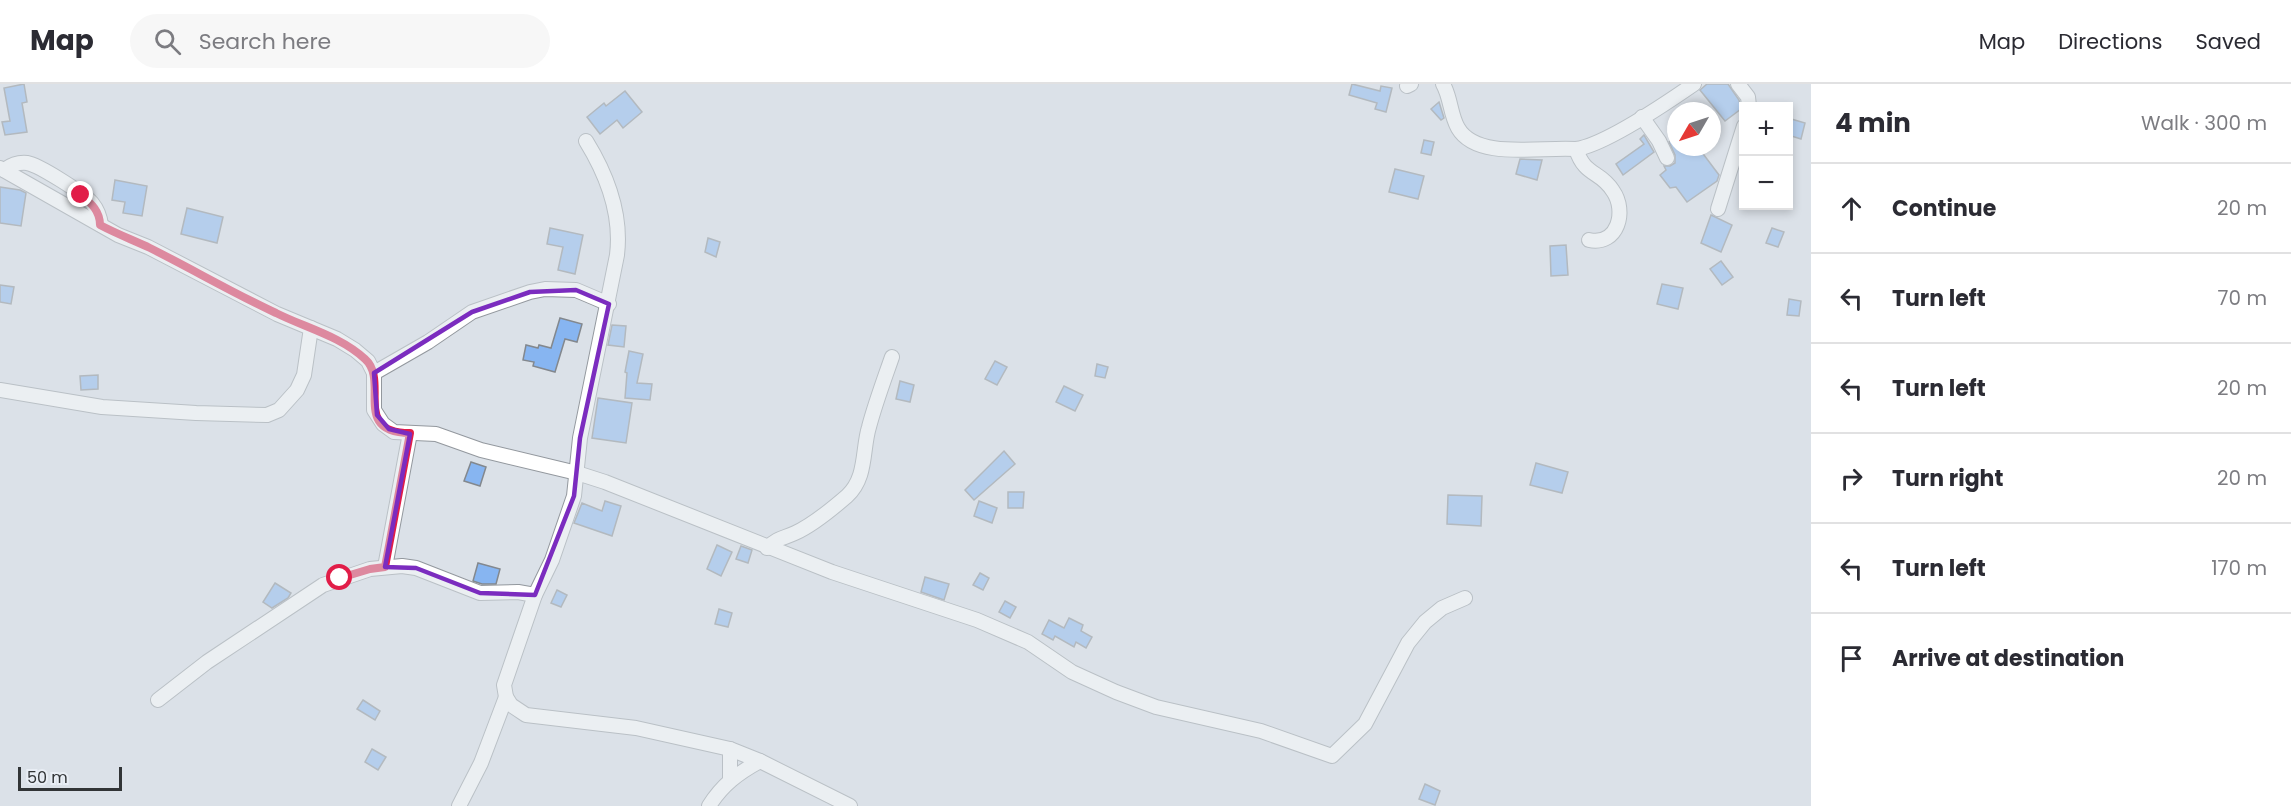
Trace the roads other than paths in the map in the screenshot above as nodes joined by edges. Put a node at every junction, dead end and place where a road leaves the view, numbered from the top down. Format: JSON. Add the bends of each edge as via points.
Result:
{"nodes":[{"id":1,"x":1443,"y":84,"type":"edge"},
{"id":2,"x":1694,"y":84,"type":"edge"},
{"id":3,"x":1738,"y":84,"type":"edge"},
{"id":4,"x":1749,"y":102,"type":"edge"},
{"id":5,"x":1642,"y":117,"type":"junction"},
{"id":6,"x":1739,"y":139,"type":"edge"},
{"id":7,"x":586,"y":141,"type":"dead end"},
{"id":8,"x":1576,"y":149,"type":"junction"},
{"id":9,"x":1667,"y":158,"type":"dead end"},
{"id":10,"x":2,"y":169,"type":"edge"},
{"id":11,"x":1718,"y":209,"type":"dead end"},
{"id":12,"x":100,"y":225,"type":"junction"},
{"id":13,"x":1589,"y":240,"type":"dead end"},
{"id":14,"x":609,"y":304,"type":"junction"},
{"id":15,"x":311,"y":328,"type":"junction"},
{"id":16,"x":892,"y":357,"type":"dead end"},
{"id":17,"x":374,"y":373,"type":"junction"},
{"id":18,"x":0,"y":390,"type":"edge"},
{"id":19,"x":410,"y":433,"type":"junction"},
{"id":20,"x":577,"y":473,"type":"junction"},
{"id":21,"x":767,"y":548,"type":"junction"},
{"id":22,"x":385,"y":567,"type":"junction"},
{"id":23,"x":535,"y":595,"type":"junction"},
{"id":24,"x":1465,"y":598,"type":"dead end"},
{"id":25,"x":506,"y":697,"type":"junction"},
{"id":26,"x":158,"y":700,"type":"dead end"},
{"id":27,"x":730,"y":749,"type":"junction"},
{"id":28,"x":760,"y":761,"type":"junction"},
{"id":29,"x":730,"y":780,"type":"junction"},
{"id":30,"x":459,"y":806,"type":"edge"},
{"id":31,"x":709,"y":806,"type":"edge"},
{"id":32,"x":850,"y":806,"type":"edge"}],
"edges":[{"from":1,"to":8,"type":"street","via":[[1458,129],[1477,146]]},
{"from":2,"to":5,"type":"street"},
{"from":3,"to":4,"type":"street"},
{"from":5,"to":8,"type":"street","via":[[1598,144]]},
{"from":5,"to":9,"type":"street"},
{"from":6,"to":11,"type":"street"},
{"from":7,"to":14,"type":"street","via":[[613,199],[618,223]]},
{"from":8,"to":13,"type":"street","via":[[1583,166],[1611,187],[1618,202],[1618,221],[1611,236],[1602,241]]},
{"from":10,"to":12,"type":"street"},
{"from":10,"to":12,"type":"street","via":[[25,163],[40,167],[92,203]]},
{"from":12,"to":15,"type":"street"},
{"from":14,"to":17,"type":"street","via":[[576,290],[530,292],[472,312]]},
{"from":14,"to":20,"type":"street","via":[[580,438]]},
{"from":15,"to":17,"type":"street","via":[[355,350],[368,361]]},
{"from":15,"to":18,"type":"street","via":[[304,375],[297,390],[279,410],[267,415],[102,407]]},
{"from":16,"to":21,"type":"street","via":[[868,429],[855,486],[809,525],[777,539]]},
{"from":17,"to":19,"type":"street","via":[[377,415],[394,432]]},
{"from":19,"to":20,"type":"street","via":[[436,434],[481,450]]},
{"from":19,"to":22,"type":"street"},
{"from":20,"to":21,"type":"street","via":[[644,496]]},
{"from":20,"to":23,"type":"street","via":[[565,527]]},
{"from":21,"to":24,"type":"street","via":[[977,620],[1028,642],[1080,676],[1156,707],[1261,731],[1332,756],[1365,724],[1408,643],[1425,622],[1442,608]]},
{"from":22,"to":23,"type":"street","via":[[416,568],[480,593]]},
{"from":22,"to":26,"type":"street","via":[[323,585],[207,662]]},
{"from":23,"to":25,"type":"street","via":[[508,670]]},
{"from":25,"to":27,"type":"street","via":[[516,710],[532,717],[636,728]]},
{"from":25,"to":30,"type":"street","via":[[481,763]]},
{"from":27,"to":28,"type":"street"},
{"from":27,"to":29,"type":"street"},
{"from":28,"to":29,"type":"street"},
{"from":28,"to":32,"type":"street"},
{"from":29,"to":31,"type":"street"}]}
